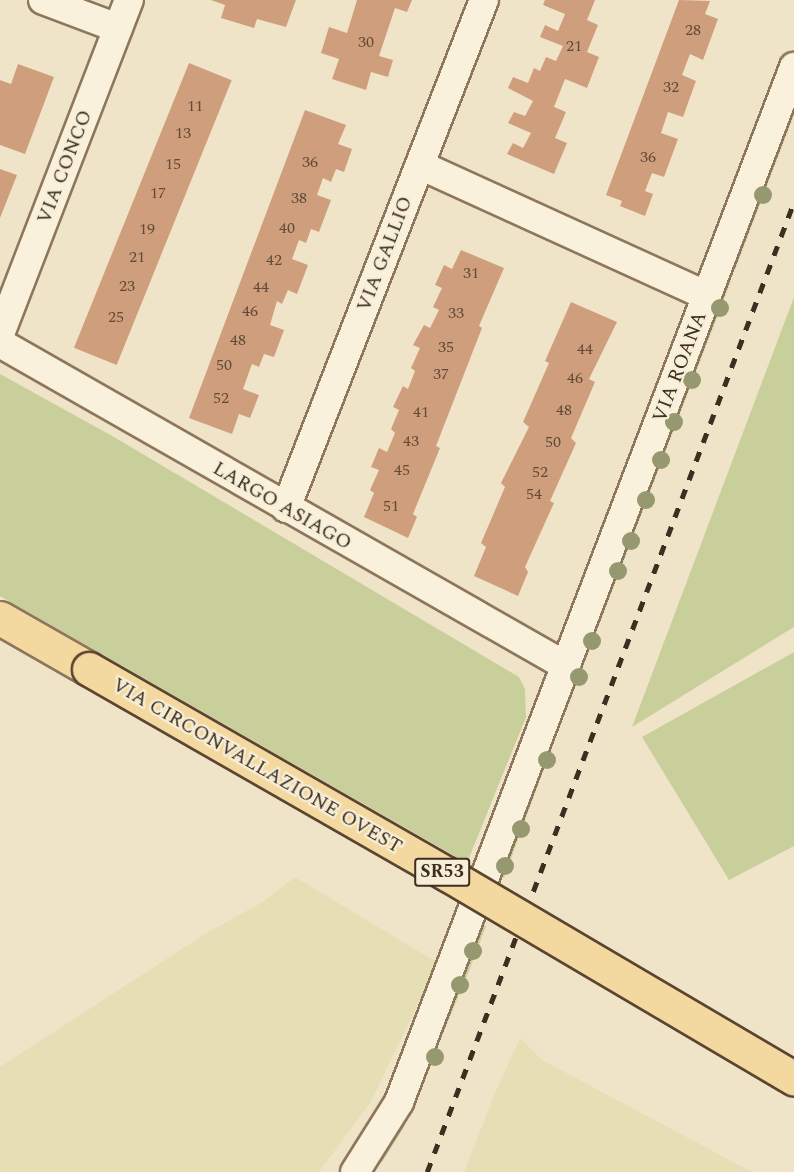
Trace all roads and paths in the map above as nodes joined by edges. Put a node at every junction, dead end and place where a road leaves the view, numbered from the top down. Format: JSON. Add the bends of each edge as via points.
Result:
{"nodes":[{"id":1,"x":43,"y":0,"type":"edge"},
{"id":2,"x":129,"y":0,"type":"edge"},
{"id":3,"x":484,"y":0,"type":"edge"},
{"id":4,"x":118,"y":28,"type":"junction"},
{"id":5,"x":794,"y":67,"type":"edge"},
{"id":6,"x":420,"y":165,"type":"junction"},
{"id":7,"x":707,"y":296,"type":"junction"},
{"id":8,"x":0,"y":334,"type":"edge"},
{"id":9,"x":0,"y":343,"type":"edge"},
{"id":10,"x":286,"y":508,"type":"junction"},
{"id":11,"x":0,"y":618,"type":"edge"},
{"id":12,"x":566,"y":666,"type":"junction"},
{"id":13,"x":794,"y":1077,"type":"edge"},
{"id":14,"x":355,"y":1172,"type":"edge"}],
"edges":[{"from":1,"to":4,"type":"street"},
{"from":2,"to":4,"type":"street","name":"VIA CONCO"},
{"from":3,"to":6,"type":"street","name":"VIA GALLIO"},
{"from":4,"to":8,"type":"street","name":"VIA CONCO"},
{"from":5,"to":7,"type":"street","name":"VIA ROANA"},
{"from":6,"to":7,"type":"street"},
{"from":6,"to":10,"type":"street","name":"VIA GALLIO"},
{"from":7,"to":12,"type":"street","name":"VIA ROANA"},
{"from":9,"to":10,"type":"street","name":"LARGO ASIAGO"},
{"from":10,"to":12,"type":"street","name":"LARGO ASIAGO"},
{"from":11,"to":13,"type":"main road","name":"VIA CIRCONVALLAZIONE OVEST","number":"SR53","bridge":true},
{"from":12,"to":14,"type":"street","name":"VIA ROANA","via":[[399,1102]]}]}
